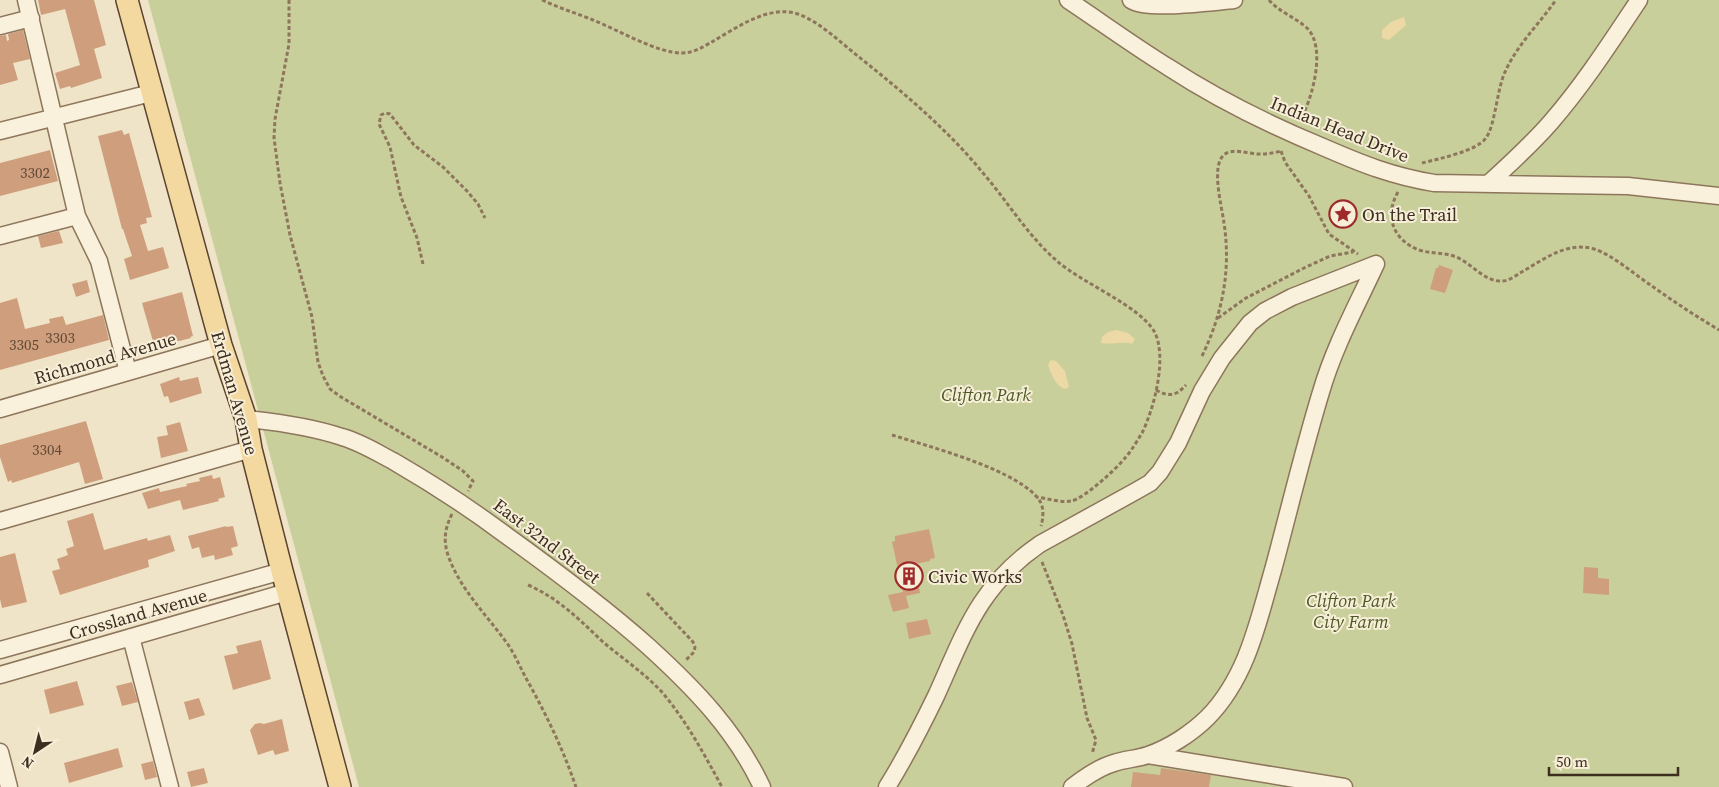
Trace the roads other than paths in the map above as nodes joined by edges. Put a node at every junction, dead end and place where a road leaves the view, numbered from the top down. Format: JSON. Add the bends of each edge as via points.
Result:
{"nodes":[{"id":1,"x":26,"y":0,"type":"edge"},
{"id":2,"x":127,"y":0,"type":"edge"},
{"id":3,"x":1068,"y":0,"type":"edge"},
{"id":4,"x":1131,"y":0,"type":"edge"},
{"id":5,"x":1234,"y":0,"type":"edge"},
{"id":6,"x":1639,"y":0,"type":"edge"},
{"id":7,"x":30,"y":18,"type":"junction"},
{"id":8,"x":0,"y":26,"type":"edge"},
{"id":9,"x":151,"y":93,"type":"junction"},
{"id":10,"x":54,"y":117,"type":"junction"},
{"id":11,"x":0,"y":131,"type":"edge"},
{"id":12,"x":1488,"y":184,"type":"junction"},
{"id":13,"x":1719,"y":196,"type":"edge"},
{"id":14,"x":77,"y":216,"type":"junction"},
{"id":15,"x":0,"y":236,"type":"edge"},
{"id":16,"x":222,"y":345,"type":"junction"},
{"id":17,"x":128,"y":372,"type":"junction"},
{"id":18,"x":0,"y":409,"type":"edge"},
{"id":19,"x":246,"y":419,"type":"junction"},
{"id":20,"x":251,"y":449,"type":"junction"},
{"id":21,"x":0,"y":521,"type":"edge"},
{"id":22,"x":282,"y":571,"type":"junction"},
{"id":23,"x":287,"y":592,"type":"junction"},
{"id":24,"x":131,"y":637,"type":"junction"},
{"id":25,"x":0,"y":650,"type":"edge"},
{"id":26,"x":0,"y":675,"type":"edge"},
{"id":27,"x":0,"y":752,"type":"edge"},
{"id":28,"x":1148,"y":755,"type":"junction"},
{"id":29,"x":10,"y":787,"type":"edge"},
{"id":30,"x":170,"y":787,"type":"edge"},
{"id":31,"x":340,"y":787,"type":"edge"},
{"id":32,"x":762,"y":787,"type":"edge"},
{"id":33,"x":887,"y":787,"type":"edge"},
{"id":34,"x":1072,"y":787,"type":"edge"},
{"id":35,"x":1344,"y":787,"type":"edge"}],
"edges":[{"from":1,"to":7,"type":"street"},
{"from":2,"to":9,"type":"main road","name":"Erdman Avenue"},
{"from":3,"to":12,"type":"street","name":"Indian Head Drive","via":[[1169,68],[1292,134],[1376,169],[1407,178],[1434,183]]},
{"from":4,"to":5,"type":"street","via":[[1155,5]]},
{"from":6,"to":12,"type":"street","via":[[1556,116]]},
{"from":7,"to":8,"type":"street"},
{"from":7,"to":10,"type":"street"},
{"from":9,"to":10,"type":"street"},
{"from":9,"to":16,"type":"main road","name":"Erdman Avenue"},
{"from":10,"to":11,"type":"street"},
{"from":10,"to":14,"type":"street"},
{"from":12,"to":13,"type":"street","name":"Indian Head Drive","via":[[1628,186]]},
{"from":14,"to":15,"type":"street"},
{"from":14,"to":17,"type":"street","via":[[99,261]]},
{"from":16,"to":17,"type":"street","name":"Richmond Avenue"},
{"from":16,"to":19,"type":"main road","name":"Erdman Avenue"},
{"from":17,"to":18,"type":"street","name":"Richmond Avenue"},
{"from":19,"to":20,"type":"main road","name":"Erdman Avenue"},
{"from":19,"to":32,"type":"street","name":"East 32nd Street","via":[[342,437],[369,448],[460,502],[615,617],[676,671],[721,721]]},
{"from":20,"to":21,"type":"street"},
{"from":20,"to":22,"type":"main road","name":"Erdman Avenue"},
{"from":22,"to":23,"type":"main road","name":"Erdman Avenue"},
{"from":22,"to":25,"type":"street","name":"Crossland Avenue"},
{"from":23,"to":24,"type":"street","name":"Crossland Avenue"},
{"from":23,"to":31,"type":"main road","name":"Erdman Avenue"},
{"from":24,"to":26,"type":"street","name":"Crossland Avenue"},
{"from":24,"to":30,"type":"street"},
{"from":27,"to":29,"type":"street"},
{"from":28,"to":33,"type":"street","via":[[1186,735],[1207,718],[1223,699],[1244,662],[1269,585],[1321,390],[1376,264],[1292,297],[1250,323],[1222,358],[1169,459],[1150,483],[1040,544],[1008,569],[975,612],[920,729]]},
{"from":28,"to":34,"type":"street","via":[[1113,763]]},
{"from":28,"to":35,"type":"street"}]}
